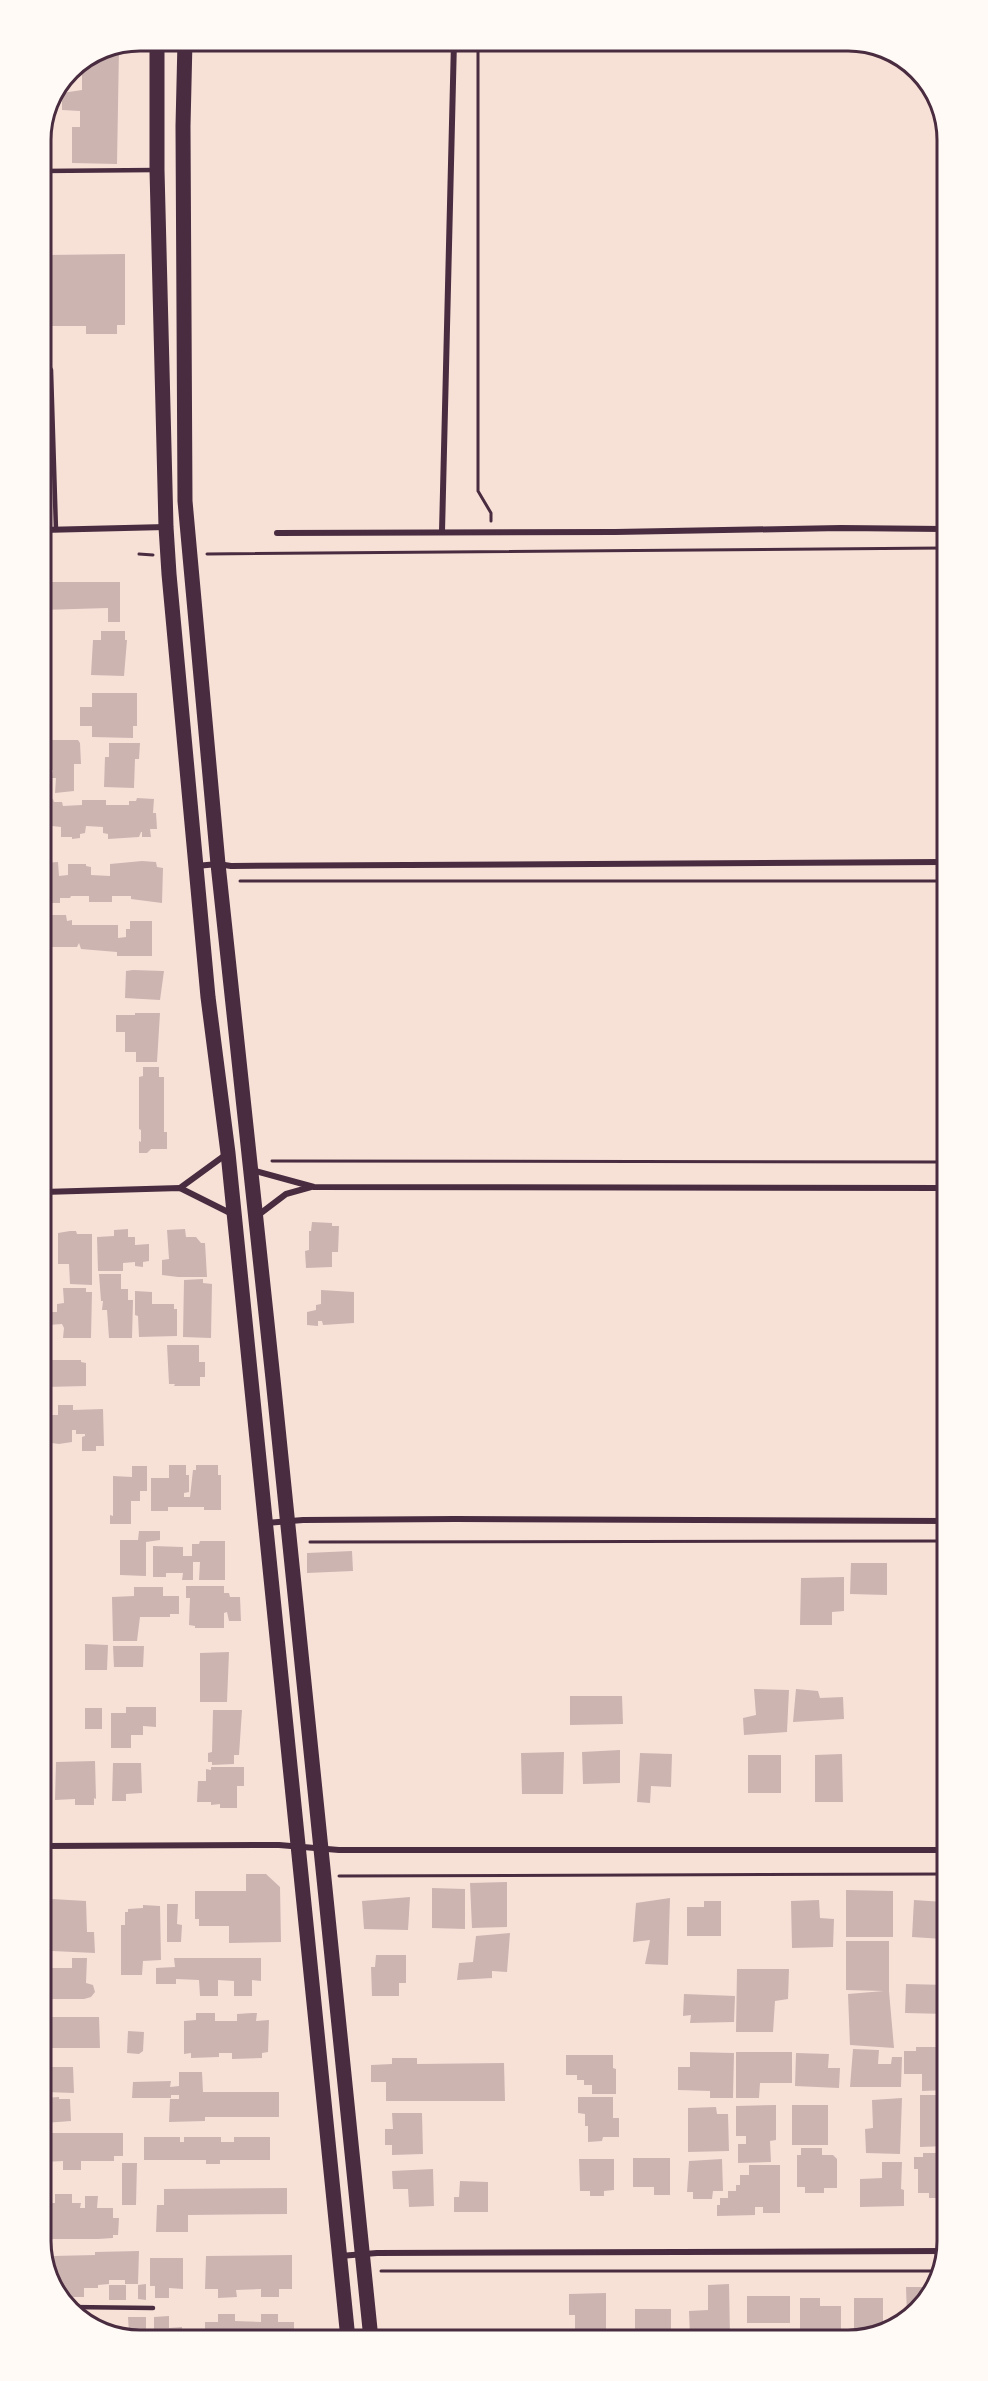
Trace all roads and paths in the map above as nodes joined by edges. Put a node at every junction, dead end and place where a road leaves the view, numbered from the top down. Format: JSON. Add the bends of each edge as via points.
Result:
{"nodes":[{"id":1,"x":157,"y":51,"type":"edge"},
{"id":2,"x":185,"y":51,"type":"edge"},
{"id":3,"x":454,"y":51,"type":"edge"},
{"id":4,"x":478,"y":51,"type":"edge"},
{"id":5,"x":157,"y":170,"type":"junction"},
{"id":6,"x":51,"y":171,"type":"edge"},
{"id":7,"x":51,"y":370,"type":"edge"},
{"id":8,"x":166,"y":527,"type":"junction"},
{"id":9,"x":51,"y":530,"type":"edge"},
{"id":10,"x":56,"y":530,"type":"junction"},
{"id":11,"x":937,"y":530,"type":"edge"},
{"id":12,"x":277,"y":532,"type":"dead end"},
{"id":13,"x":442,"y":532,"type":"junction"},
{"id":14,"x":490,"y":532,"type":"junction"},
{"id":15,"x":937,"y":548,"type":"edge"},
{"id":16,"x":490,"y":553,"type":"junction"},
{"id":17,"x":139,"y":554,"type":"dead end"},
{"id":18,"x":190,"y":555,"type":"junction"},
{"id":19,"x":168,"y":557,"type":"junction"},
{"id":20,"x":937,"y":862,"type":"edge"},
{"id":21,"x":218,"y":864,"type":"junction"},
{"id":22,"x":196,"y":866,"type":"junction"},
{"id":23,"x":240,"y":881,"type":"dead end"},
{"id":24,"x":937,"y":881,"type":"edge"},
{"id":25,"x":228,"y":1153,"type":"junction"},
{"id":26,"x":265,"y":1161,"type":"dead end"},
{"id":27,"x":937,"y":1162,"type":"edge"},
{"id":28,"x":250,"y":1170,"type":"junction"},
{"id":29,"x":315,"y":1186,"type":"junction"},
{"id":30,"x":180,"y":1188,"type":"junction"},
{"id":31,"x":937,"y":1188,"type":"edge"},
{"id":32,"x":51,"y":1192,"type":"edge"},
{"id":33,"x":234,"y":1215,"type":"junction"},
{"id":34,"x":256,"y":1217,"type":"junction"},
{"id":35,"x":287,"y":1520,"type":"junction"},
{"id":36,"x":937,"y":1521,"type":"edge"},
{"id":37,"x":265,"y":1523,"type":"junction"},
{"id":38,"x":937,"y":1541,"type":"edge"},
{"id":39,"x":310,"y":1542,"type":"dead end"},
{"id":40,"x":51,"y":1846,"type":"edge"},
{"id":41,"x":299,"y":1846,"type":"junction"},
{"id":42,"x":321,"y":1850,"type":"junction"},
{"id":43,"x":937,"y":1850,"type":"edge"},
{"id":44,"x":937,"y":1874,"type":"edge"},
{"id":45,"x":339,"y":1876,"type":"dead end"},
{"id":46,"x":936,"y":2251,"type":"edge"},
{"id":47,"x":362,"y":2254,"type":"junction"},
{"id":48,"x":340,"y":2256,"type":"junction"},
{"id":49,"x":379,"y":2271,"type":"dead end"},
{"id":50,"x":932,"y":2271,"type":"edge"},
{"id":51,"x":81,"y":2307,"type":"edge"},
{"id":52,"x":153,"y":2308,"type":"dead end"},
{"id":53,"x":347,"y":2330,"type":"edge"},
{"id":54,"x":370,"y":2330,"type":"edge"}],
"edges":[{"from":1,"to":5,"type":"main road"},
{"from":2,"to":18,"type":"main road","via":[[185,490]]},
{"from":3,"to":13,"type":"street"},
{"from":4,"to":14,"type":"path","via":[[477,491],[491,513]]},
{"from":5,"to":6,"type":"lane"},
{"from":5,"to":8,"type":"main road"},
{"from":7,"to":10,"type":"lane"},
{"from":8,"to":10,"type":"street"},
{"from":8,"to":19,"type":"main road"},
{"from":9,"to":10,"type":"street"},
{"from":11,"to":14,"type":"street"},
{"from":12,"to":13,"type":"street"},
{"from":13,"to":14,"type":"street"},
{"from":14,"to":16,"type":"path"},
{"from":15,"to":16,"type":"path"},
{"from":16,"to":18,"type":"path"},
{"from":17,"to":19,"type":"path"},
{"from":18,"to":21,"type":"main road"},
{"from":19,"to":22,"type":"main road"},
{"from":20,"to":21,"type":"street"},
{"from":21,"to":22,"type":"street"},
{"from":21,"to":28,"type":"main road"},
{"from":22,"to":25,"type":"main road"},
{"from":23,"to":24,"type":"path"},
{"from":25,"to":30,"type":"street"},
{"from":25,"to":33,"type":"main road"},
{"from":26,"to":27,"type":"path"},
{"from":28,"to":29,"type":"street"},
{"from":28,"to":34,"type":"main road"},
{"from":29,"to":31,"type":"street"},
{"from":29,"to":34,"type":"street","via":[[286,1194]]},
{"from":30,"to":32,"type":"street"},
{"from":30,"to":33,"type":"street"},
{"from":33,"to":37,"type":"main road"},
{"from":34,"to":35,"type":"main road"},
{"from":35,"to":36,"type":"street"},
{"from":35,"to":37,"type":"street"},
{"from":35,"to":42,"type":"main road"},
{"from":37,"to":41,"type":"main road"},
{"from":38,"to":39,"type":"path"},
{"from":40,"to":41,"type":"street"},
{"from":41,"to":42,"type":"street"},
{"from":41,"to":48,"type":"main road"},
{"from":42,"to":43,"type":"street"},
{"from":42,"to":47,"type":"main road"},
{"from":44,"to":45,"type":"path"},
{"from":46,"to":47,"type":"street"},
{"from":47,"to":48,"type":"street"},
{"from":47,"to":54,"type":"main road"},
{"from":48,"to":53,"type":"main road"},
{"from":49,"to":50,"type":"path"},
{"from":51,"to":52,"type":"lane"}]}
